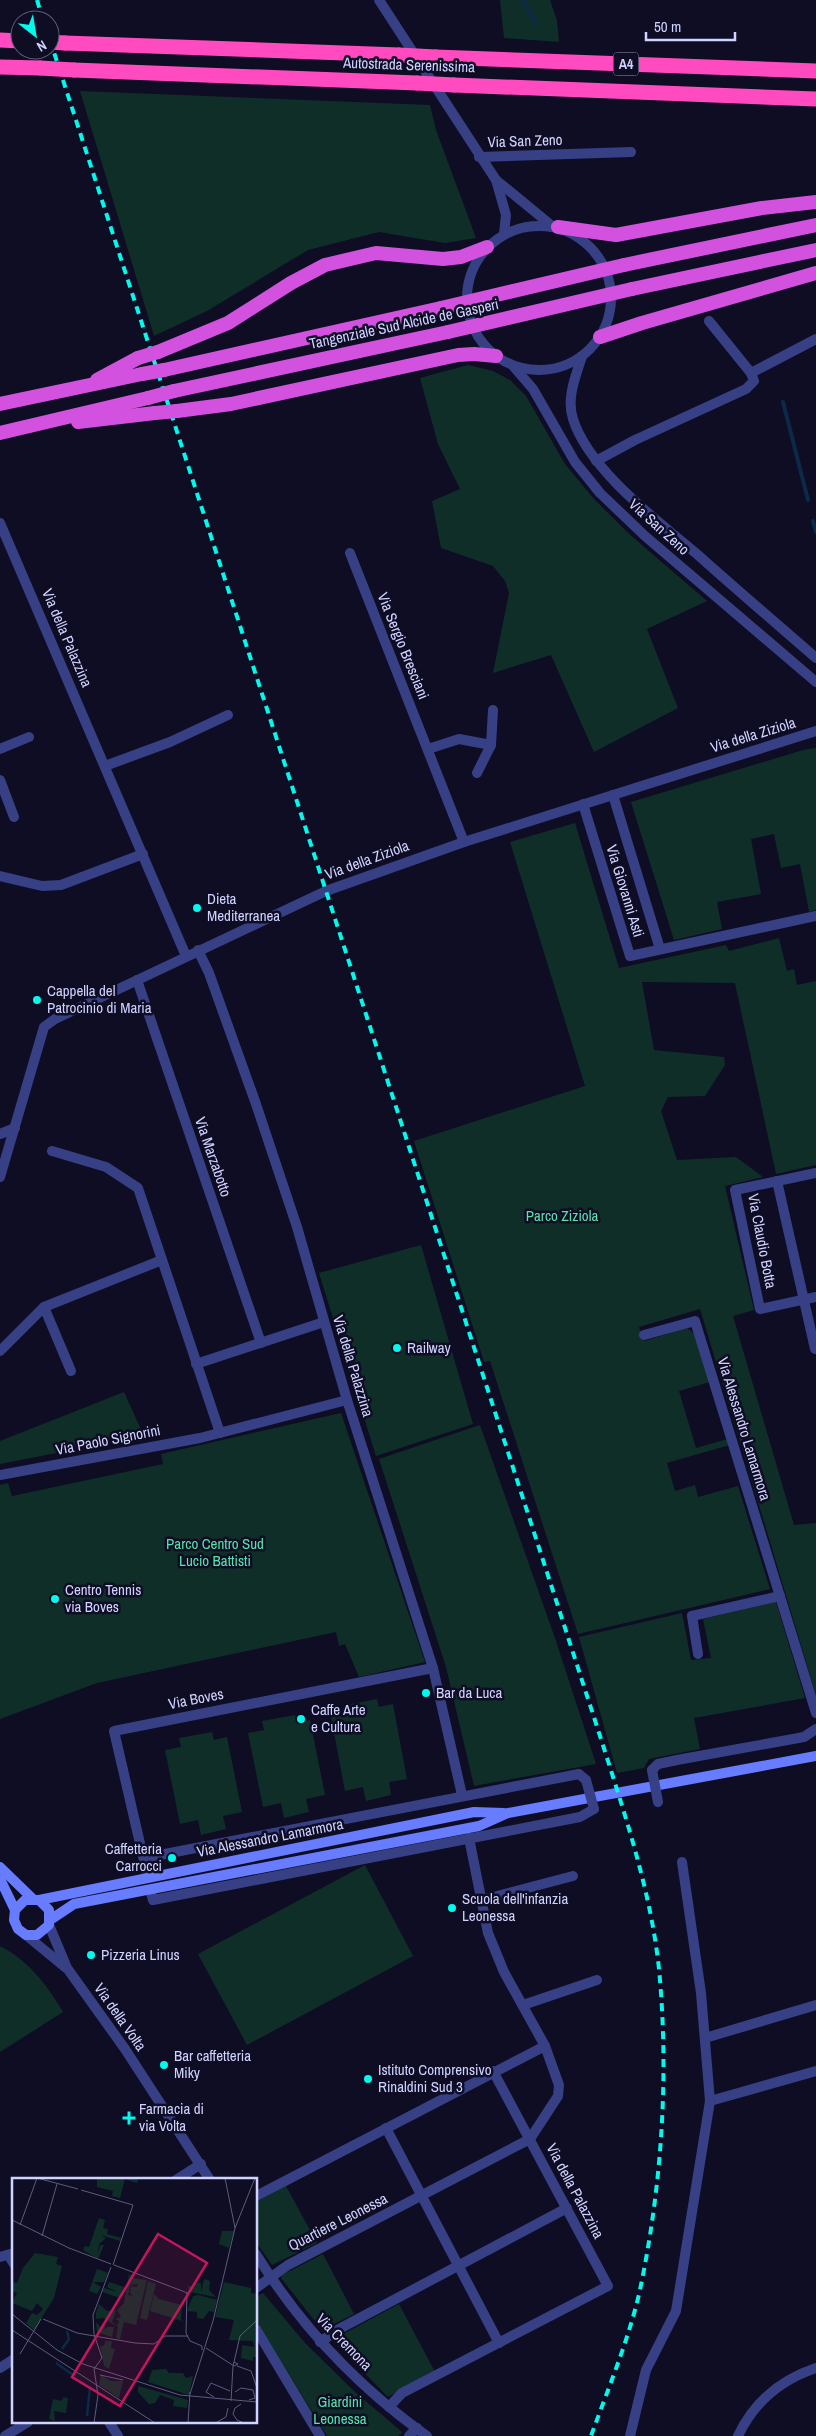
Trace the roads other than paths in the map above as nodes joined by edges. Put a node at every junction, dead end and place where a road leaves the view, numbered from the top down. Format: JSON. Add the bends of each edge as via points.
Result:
{"nodes":[{"id":1,"x":379,"y":0,"type":"edge"},
{"id":2,"x":60,"y":42,"type":"edge"},
{"id":3,"x":0,"y":67,"type":"edge"},
{"id":4,"x":816,"y":71,"type":"edge"},
{"id":5,"x":816,"y":99,"type":"edge"},
{"id":6,"x":631,"y":152,"type":"dead end"},
{"id":7,"x":479,"y":158,"type":"junction"},
{"id":8,"x":496,"y":180,"type":"junction"},
{"id":9,"x":816,"y":202,"type":"edge"},
{"id":10,"x":816,"y":225,"type":"edge"},
{"id":11,"x":555,"y":227,"type":"junction"},
{"id":12,"x":504,"y":234,"type":"junction"},
{"id":13,"x":487,"y":247,"type":"junction"},
{"id":14,"x":816,"y":250,"type":"edge"},
{"id":15,"x":816,"y":273,"type":"edge"},
{"id":16,"x":709,"y":321,"type":"dead end"},
{"id":17,"x":600,"y":337,"type":"junction"},
{"id":18,"x":816,"y":339,"type":"edge"},
{"id":19,"x":496,"y":356,"type":"junction"},
{"id":20,"x":582,"y":356,"type":"junction"},
{"id":21,"x":514,"y":367,"type":"junction"},
{"id":22,"x":751,"y":373,"type":"junction"},
{"id":23,"x":83,"y":387,"type":"junction"},
{"id":24,"x":0,"y":404,"type":"edge"},
{"id":25,"x":30,"y":426,"type":"junction"},
{"id":26,"x":0,"y":433,"type":"edge"},
{"id":27,"x":596,"y":461,"type":"junction"},
{"id":28,"x":0,"y":523,"type":"edge"},
{"id":29,"x":350,"y":553,"type":"dead end"},
{"id":30,"x":816,"y":658,"type":"edge"},
{"id":31,"x":813,"y":679,"type":"edge"},
{"id":32,"x":816,"y":687,"type":"edge"},
{"id":33,"x":493,"y":710,"type":"dead end"},
{"id":34,"x":228,"y":715,"type":"dead end"},
{"id":35,"x":814,"y":730,"type":"edge"},
{"id":36,"x":29,"y":736,"type":"dead end"},
{"id":37,"x":491,"y":745,"type":"junction"},
{"id":38,"x":0,"y":749,"type":"edge"},
{"id":39,"x":428,"y":749,"type":"junction"},
{"id":40,"x":105,"y":766,"type":"junction"},
{"id":41,"x":477,"y":774,"type":"dead end"},
{"id":42,"x":0,"y":780,"type":"edge"},
{"id":43,"x":613,"y":795,"type":"junction"},
{"id":44,"x":583,"y":804,"type":"junction"},
{"id":45,"x":14,"y":817,"type":"dead end"},
{"id":46,"x":464,"y":842,"type":"junction"},
{"id":47,"x":142,"y":854,"type":"junction"},
{"id":48,"x":0,"y":876,"type":"edge"},
{"id":49,"x":816,"y":916,"type":"edge"},
{"id":50,"x":660,"y":949,"type":"junction"},
{"id":51,"x":198,"y":950,"type":"junction"},
{"id":52,"x":186,"y":956,"type":"junction"},
{"id":53,"x":137,"y":980,"type":"junction"},
{"id":54,"x":15,"y":1128,"type":"junction"},
{"id":55,"x":0,"y":1134,"type":"edge"},
{"id":56,"x":52,"y":1151,"type":"dead end"},
{"id":57,"x":816,"y":1173,"type":"edge"},
{"id":58,"x":0,"y":1177,"type":"edge"},
{"id":59,"x":777,"y":1181,"type":"junction"},
{"id":60,"x":162,"y":1260,"type":"junction"},
{"id":61,"x":816,"y":1296,"type":"edge"},
{"id":62,"x":805,"y":1299,"type":"junction"},
{"id":63,"x":44,"y":1307,"type":"junction"},
{"id":64,"x":324,"y":1322,"type":"junction"},
{"id":65,"x":644,"y":1335,"type":"dead end"},
{"id":66,"x":261,"y":1343,"type":"junction"},
{"id":67,"x":815,"y":1349,"type":"edge"},
{"id":68,"x":0,"y":1351,"type":"edge"},
{"id":69,"x":196,"y":1364,"type":"junction"},
{"id":70,"x":70,"y":1371,"type":"dead end"},
{"id":71,"x":347,"y":1400,"type":"junction"},
{"id":72,"x":220,"y":1433,"type":"junction"},
{"id":73,"x":0,"y":1475,"type":"edge"},
{"id":74,"x":780,"y":1596,"type":"junction"},
{"id":75,"x":698,"y":1654,"type":"dead end"},
{"id":76,"x":433,"y":1668,"type":"junction"},
{"id":77,"x":816,"y":1713,"type":"edge"},
{"id":78,"x":816,"y":1729,"type":"edge"},
{"id":79,"x":816,"y":1756,"type":"edge"},
{"id":80,"x":462,"y":1796,"type":"junction"},
{"id":81,"x":658,"y":1802,"type":"dead end"},
{"id":82,"x":508,"y":1813,"type":"junction"},
{"id":83,"x":469,"y":1838,"type":"junction"},
{"id":84,"x":144,"y":1858,"type":"junction"},
{"id":85,"x":682,"y":1862,"type":"dead end"},
{"id":86,"x":0,"y":1867,"type":"edge"},
{"id":87,"x":573,"y":1876,"type":"dead end"},
{"id":88,"x":148,"y":1878,"type":"junction"},
{"id":89,"x":0,"y":1879,"type":"edge"},
{"id":90,"x":150,"y":1890,"type":"junction"},
{"id":91,"x":36,"y":1899,"type":"junction"},
{"id":92,"x":482,"y":1900,"type":"junction"},
{"id":93,"x":18,"y":1906,"type":"junction"},
{"id":94,"x":50,"y":1923,"type":"junction"},
{"id":95,"x":26,"y":1935,"type":"junction"},
{"id":96,"x":67,"y":1968,"type":"junction"},
{"id":97,"x":597,"y":1980,"type":"dead end"},
{"id":98,"x":522,"y":2005,"type":"junction"},
{"id":99,"x":816,"y":2005,"type":"edge"},
{"id":100,"x":705,"y":2038,"type":"junction"},
{"id":101,"x":545,"y":2046,"type":"junction"},
{"id":102,"x":816,"y":2071,"type":"edge"},
{"id":103,"x":493,"y":2072,"type":"junction"},
{"id":104,"x":710,"y":2101,"type":"junction"},
{"id":105,"x":386,"y":2128,"type":"junction"},
{"id":106,"x":530,"y":2139,"type":"junction"},
{"id":107,"x":200,"y":2164,"type":"junction"},
{"id":108,"x":179,"y":2178,"type":"edge"},
{"id":109,"x":209,"y":2178,"type":"edge"},
{"id":110,"x":258,"y":2195,"type":"edge"},
{"id":111,"x":422,"y":2196,"type":"junction"},
{"id":112,"x":567,"y":2208,"type":"junction"},
{"id":113,"x":258,"y":2257,"type":"edge"},
{"id":114,"x":458,"y":2265,"type":"junction"},
{"id":115,"x":270,"y":2276,"type":"junction"},
{"id":116,"x":258,"y":2286,"type":"edge"},
{"id":117,"x":258,"y":2332,"type":"edge"},
{"id":118,"x":320,"y":2342,"type":"junction"},
{"id":119,"x":499,"y":2343,"type":"junction"},
{"id":120,"x":12,"y":2360,"type":"edge"},
{"id":121,"x":0,"y":2368,"type":"edge"},
{"id":122,"x":816,"y":2368,"type":"edge"},
{"id":123,"x":389,"y":2407,"type":"junction"},
{"id":124,"x":25,"y":2424,"type":"edge"},
{"id":125,"x":110,"y":2424,"type":"edge"},
{"id":126,"x":417,"y":2428,"type":"junction"},
{"id":127,"x":5,"y":2436,"type":"edge"},
{"id":128,"x":118,"y":2436,"type":"edge"},
{"id":129,"x":320,"y":2436,"type":"edge"},
{"id":130,"x":409,"y":2436,"type":"edge"},
{"id":131,"x":427,"y":2436,"type":"edge"},
{"id":132,"x":630,"y":2436,"type":"edge"},
{"id":133,"x":738,"y":2436,"type":"edge"}],
"edges":[{"from":1,"to":7,"type":"street","name":"Via San Zeno"},
{"from":2,"to":4,"type":"highway","name":"Autostrada Serenissima","number":"A4","bridge":true},
{"from":3,"to":5,"type":"highway","name":"Autostrada Serenissima","number":"A4","bridge":true},
{"from":6,"to":7,"type":"street","name":"Via San Zeno"},
{"from":7,"to":8,"type":"street","name":"Via San Zeno"},
{"from":8,"to":11,"type":"street","name":"Via San Zeno"},
{"from":8,"to":12,"type":"street","name":"Via San Zeno","via":[[506,215]]},
{"from":9,"to":11,"type":"highway","via":[[762,208],[638,233],[616,235]]},
{"from":10,"to":23,"type":"highway","name":"Tangenziale Sud Alcide de Gasperi","bridge":true},
{"from":11,"to":12,"type":"street","name":"Via San Zeno","via":[[521,227]]},
{"from":11,"to":17,"type":"street","name":"Via San Zeno","via":[[588,243],[607,271],[612,299],[607,324]]},
{"from":12,"to":13,"type":"street","name":"Via San Zeno"},
{"from":13,"to":19,"type":"street","name":"Via San Zeno","via":[[477,260],[467,289],[469,316],[476,335]]},
{"from":13,"to":23,"type":"highway","bridge":true,"via":[[461,257],[443,259],[376,253],[325,265],[228,323],[138,358]]},
{"from":14,"to":25,"type":"highway","name":"Tangenziale Sud Alcide de Gasperi","bridge":true,"via":[[174,391]]},
{"from":15,"to":17,"type":"highway"},
{"from":16,"to":22,"type":"street"},
{"from":17,"to":20,"type":"street","name":"Via San Zeno"},
{"from":18,"to":22,"type":"street"},
{"from":19,"to":21,"type":"street","name":"Via San Zeno"},
{"from":19,"to":25,"type":"highway","bridge":true,"via":[[458,355],[231,404]]},
{"from":20,"to":21,"type":"street","name":"Via San Zeno","via":[[560,367],[540,370]]},
{"from":20,"to":27,"type":"street","name":"Via San Zeno","via":[[571,405],[577,428]]},
{"from":21,"to":31,"type":"street","name":"Via San Zeno","via":[[533,389],[575,462],[600,494]]},
{"from":22,"to":27,"type":"street","via":[[754,381],[746,388]]},
{"from":23,"to":24,"type":"highway","name":"Tangenziale Sud Alcide de Gasperi"},
{"from":25,"to":26,"type":"highway","name":"Tangenziale Sud Alcide de Gasperi"},
{"from":27,"to":30,"type":"street","name":"Via San Zeno","via":[[659,522]]},
{"from":28,"to":40,"type":"street","name":"Via della Palazzina"},
{"from":29,"to":39,"type":"street","name":"Via Sergio Bresciani"},
{"from":31,"to":32,"type":"street","name":"Via San Zeno"},
{"from":33,"to":37,"type":"street"},
{"from":34,"to":40,"type":"street","via":[[170,742]]},
{"from":35,"to":43,"type":"street","name":"Via della Ziziola"},
{"from":36,"to":38,"type":"street"},
{"from":37,"to":39,"type":"street","via":[[459,739]]},
{"from":37,"to":41,"type":"street"},
{"from":39,"to":46,"type":"street","name":"Via Sergio Bresciani"},
{"from":40,"to":47,"type":"street","name":"Via della Palazzina"},
{"from":42,"to":45,"type":"street"},
{"from":43,"to":44,"type":"street","name":"Via della Ziziola"},
{"from":43,"to":50,"type":"street","name":"Via Giovanni Asti"},
{"from":44,"to":46,"type":"street","name":"Via della Ziziola"},
{"from":44,"to":50,"type":"street","name":"Via Giovanni Asti","via":[[630,956]]},
{"from":46,"to":51,"type":"street","name":"Via della Ziziola","via":[[326,891]]},
{"from":47,"to":48,"type":"street","via":[[61,885],[42,886]]},
{"from":47,"to":52,"type":"street","name":"Via della Palazzina"},
{"from":49,"to":50,"type":"street","name":"Via Giovanni Asti"},
{"from":51,"to":52,"type":"street","name":"Via della Ziziola"},
{"from":51,"to":64,"type":"street","name":"Via della Palazzina","via":[[256,1104],[297,1227]]},
{"from":52,"to":53,"type":"street","name":"Via della Ziziola"},
{"from":53,"to":54,"type":"street","name":"Via della Ziziola","via":[[44,1027]]},
{"from":53,"to":66,"type":"street","name":"Via Marzabotto"},
{"from":54,"to":55,"type":"street"},
{"from":54,"to":58,"type":"street","name":"Via della Ziziola"},
{"from":56,"to":60,"type":"street","via":[[106,1167],[138,1188]]},
{"from":57,"to":59,"type":"street","name":"Via Claudio Botta"},
{"from":59,"to":62,"type":"street","name":"Via Claudio Botta"},
{"from":59,"to":62,"type":"street","name":"Via Claudio Botta","via":[[735,1190],[760,1308]]},
{"from":60,"to":63,"type":"street"},
{"from":60,"to":69,"type":"street"},
{"from":61,"to":62,"type":"street"},
{"from":62,"to":67,"type":"street","name":"Via Claudio Botta"},
{"from":63,"to":68,"type":"street"},
{"from":63,"to":70,"type":"street"},
{"from":64,"to":66,"type":"street"},
{"from":64,"to":71,"type":"street","name":"Via della Palazzina"},
{"from":65,"to":74,"type":"street","name":"Via Alessandro Lamarmora","via":[[695,1321]]},
{"from":66,"to":69,"type":"street"},
{"from":69,"to":72,"type":"street"},
{"from":71,"to":72,"type":"street","name":"Via Paolo Signorini"},
{"from":71,"to":76,"type":"street","name":"Via della Palazzina"},
{"from":72,"to":73,"type":"street","name":"Via Paolo Signorini"},
{"from":74,"to":75,"type":"street","via":[[692,1616]]},
{"from":74,"to":77,"type":"street","name":"Via Alessandro Lamarmora"},
{"from":76,"to":80,"type":"street","name":"Via della Palazzina"},
{"from":76,"to":84,"type":"street","name":"Via Boves","via":[[114,1731]]},
{"from":78,"to":81,"type":"street","bridge":true,"via":[[804,1737],[658,1764],[652,1770]]},
{"from":79,"to":82,"type":"main road","name":"Via Alessandro Lamarmora"},
{"from":80,"to":83,"type":"street","name":"Via Alessandro Lamarmora","bridge":true,"via":[[579,1774],[586,1780],[594,1808],[580,1817]]},
{"from":80,"to":84,"type":"street","name":"Via Alessandro Lamarmora"},
{"from":82,"to":88,"type":"main road","name":"Via Alessandro Lamarmora","via":[[474,1812]]},
{"from":82,"to":90,"type":"main road","name":"Via Alessandro Lamarmora","via":[[479,1826]]},
{"from":83,"to":90,"type":"street","via":[[153,1900]]},
{"from":83,"to":92,"type":"street","name":"Via della Palazzina"},
{"from":84,"to":88,"type":"street","name":"Via Boves"},
{"from":85,"to":100,"type":"street"},
{"from":86,"to":91,"type":"main road","name":"Via della Volta"},
{"from":87,"to":92,"type":"street"},
{"from":88,"to":91,"type":"main road","name":"Via Alessandro Lamarmora"},
{"from":89,"to":93,"type":"main road","name":"Via della Volta"},
{"from":90,"to":94,"type":"main road","name":"Via Alessandro Lamarmora","via":[[74,1904]]},
{"from":91,"to":93,"type":"main road"},
{"from":91,"to":94,"type":"main road","name":"Via della Volta","via":[[47,1906]]},
{"from":92,"to":98,"type":"street","name":"Via della Palazzina","via":[[488,1933]]},
{"from":93,"to":95,"type":"main road","name":"Via della Volta","via":[[16,1925]]},
{"from":94,"to":95,"type":"main road","via":[[42,1933]]},
{"from":94,"to":96,"type":"street","name":"Via della Volta"},
{"from":95,"to":96,"type":"street","name":"Via della Volta"},
{"from":96,"to":107,"type":"street","name":"Via della Volta"},
{"from":97,"to":98,"type":"street"},
{"from":98,"to":101,"type":"street","name":"Via della Palazzina"},
{"from":99,"to":100,"type":"street"},
{"from":100,"to":104,"type":"street"},
{"from":101,"to":103,"type":"street"},
{"from":101,"to":106,"type":"street","name":"Via della Palazzina","via":[[559,2085],[558,2096]]},
{"from":102,"to":104,"type":"street"},
{"from":103,"to":105,"type":"street"},
{"from":103,"to":106,"type":"street"},
{"from":104,"to":132,"type":"street","via":[[676,2311],[646,2370]]},
{"from":105,"to":110,"type":"street"},
{"from":105,"to":111,"type":"street"},
{"from":106,"to":111,"type":"street","name":"Quartiere Leonessa"},
{"from":106,"to":112,"type":"street","name":"Via della Palazzina"},
{"from":107,"to":108,"type":"street"},
{"from":107,"to":109,"type":"street"},
{"from":111,"to":114,"type":"street"},
{"from":111,"to":115,"type":"street","name":"Quartiere Leonessa"},
{"from":112,"to":114,"type":"street"},
{"from":112,"to":119,"type":"street","name":"Via della Palazzina","via":[[608,2286]]},
{"from":113,"to":115,"type":"street","name":"Via Cremona"},
{"from":114,"to":118,"type":"street"},
{"from":114,"to":119,"type":"street"},
{"from":115,"to":116,"type":"street","name":"Quartiere Leonessa"},
{"from":115,"to":118,"type":"street","name":"Via Cremona"},
{"from":117,"to":129,"type":"street"},
{"from":118,"to":123,"type":"street","name":"Via Cremona"},
{"from":119,"to":123,"type":"street","via":[[402,2393]]},
{"from":120,"to":121,"type":"street"},
{"from":122,"to":133,"type":"street","via":[[796,2374],[767,2394],[746,2420]]},
{"from":123,"to":126,"type":"street","name":"Via Cremona"},
{"from":124,"to":127,"type":"street"},
{"from":125,"to":128,"type":"street"},
{"from":126,"to":130,"type":"street"},
{"from":126,"to":131,"type":"street","name":"Via Cremona"}]}
